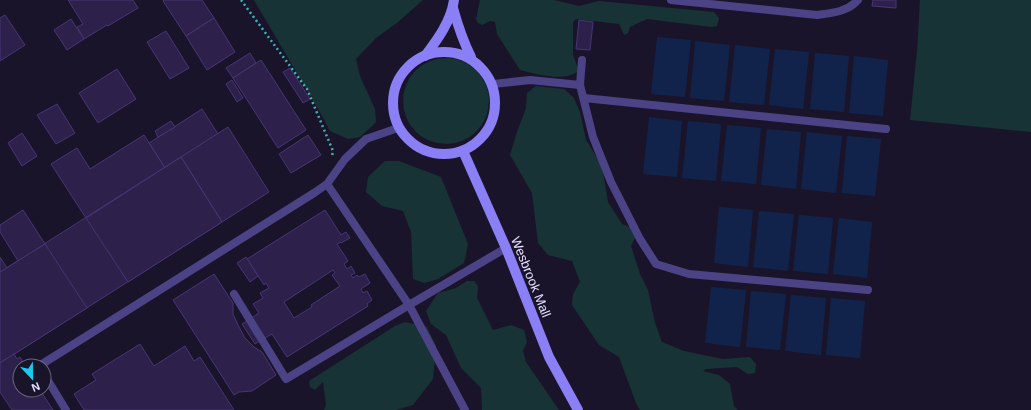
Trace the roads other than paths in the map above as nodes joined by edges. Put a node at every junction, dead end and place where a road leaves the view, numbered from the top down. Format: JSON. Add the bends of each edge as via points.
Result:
{"nodes":[{"id":1,"x":672,"y":0,"type":"edge"},
{"id":2,"x":858,"y":0,"type":"edge"},
{"id":3,"x":453,"y":4,"type":"edge"},
{"id":4,"x":425,"y":56,"type":"junction"},
{"id":5,"x":471,"y":57,"type":"junction"},
{"id":6,"x":582,"y":60,"type":"dead end"},
{"id":7,"x":493,"y":84,"type":"junction"},
{"id":8,"x":580,"y":85,"type":"junction"},
{"id":9,"x":584,"y":98,"type":"junction"},
{"id":10,"x":398,"y":128,"type":"junction"},
{"id":11,"x":886,"y":129,"type":"dead end"},
{"id":12,"x":463,"y":151,"type":"junction"},
{"id":13,"x":327,"y":184,"type":"junction"},
{"id":14,"x":506,"y":248,"type":"junction"},
{"id":15,"x":868,"y":290,"type":"dead end"},
{"id":16,"x":234,"y":294,"type":"dead end"},
{"id":17,"x":409,"y":305,"type":"junction"},
{"id":18,"x":52,"y":358,"type":"edge"},
{"id":19,"x":52,"y":387,"type":"edge"},
{"id":20,"x":66,"y":410,"type":"edge"},
{"id":21,"x":465,"y":410,"type":"edge"},
{"id":22,"x":578,"y":410,"type":"edge"}],
"edges":[{"from":1,"to":2,"type":"lane","via":[[817,15],[837,13]]},
{"from":3,"to":4,"type":"street","via":[[446,25]]},
{"from":3,"to":5,"type":"street","via":[[458,27]]},
{"from":4,"to":5,"type":"street","via":[[446,52]]},
{"from":4,"to":10,"type":"street","via":[[413,62],[396,84],[393,100]]},
{"from":5,"to":7,"type":"street","via":[[481,65]]},
{"from":6,"to":8,"type":"lane"},
{"from":7,"to":8,"type":"lane","via":[[530,80]]},
{"from":7,"to":12,"type":"street","via":[[497,98],[496,111],[488,130],[475,144]]},
{"from":8,"to":9,"type":"lane"},
{"from":9,"to":11,"type":"lane"},
{"from":9,"to":15,"type":"lane","via":[[593,137],[611,182],[656,264],[689,274]]},
{"from":10,"to":12,"type":"street","via":[[409,142],[424,151],[442,154]]},
{"from":10,"to":13,"type":"lane","via":[[366,139],[345,159]]},
{"from":12,"to":14,"type":"street","name":"Wesbrook Mall"},
{"from":13,"to":17,"type":"lane"},
{"from":13,"to":18,"type":"lane"},
{"from":14,"to":17,"type":"lane"},
{"from":14,"to":22,"type":"street","name":"Wesbrook Mall","via":[[549,357]]},
{"from":16,"to":17,"type":"lane","via":[[286,379]]},
{"from":17,"to":21,"type":"lane"},
{"from":19,"to":20,"type":"lane"}]}
